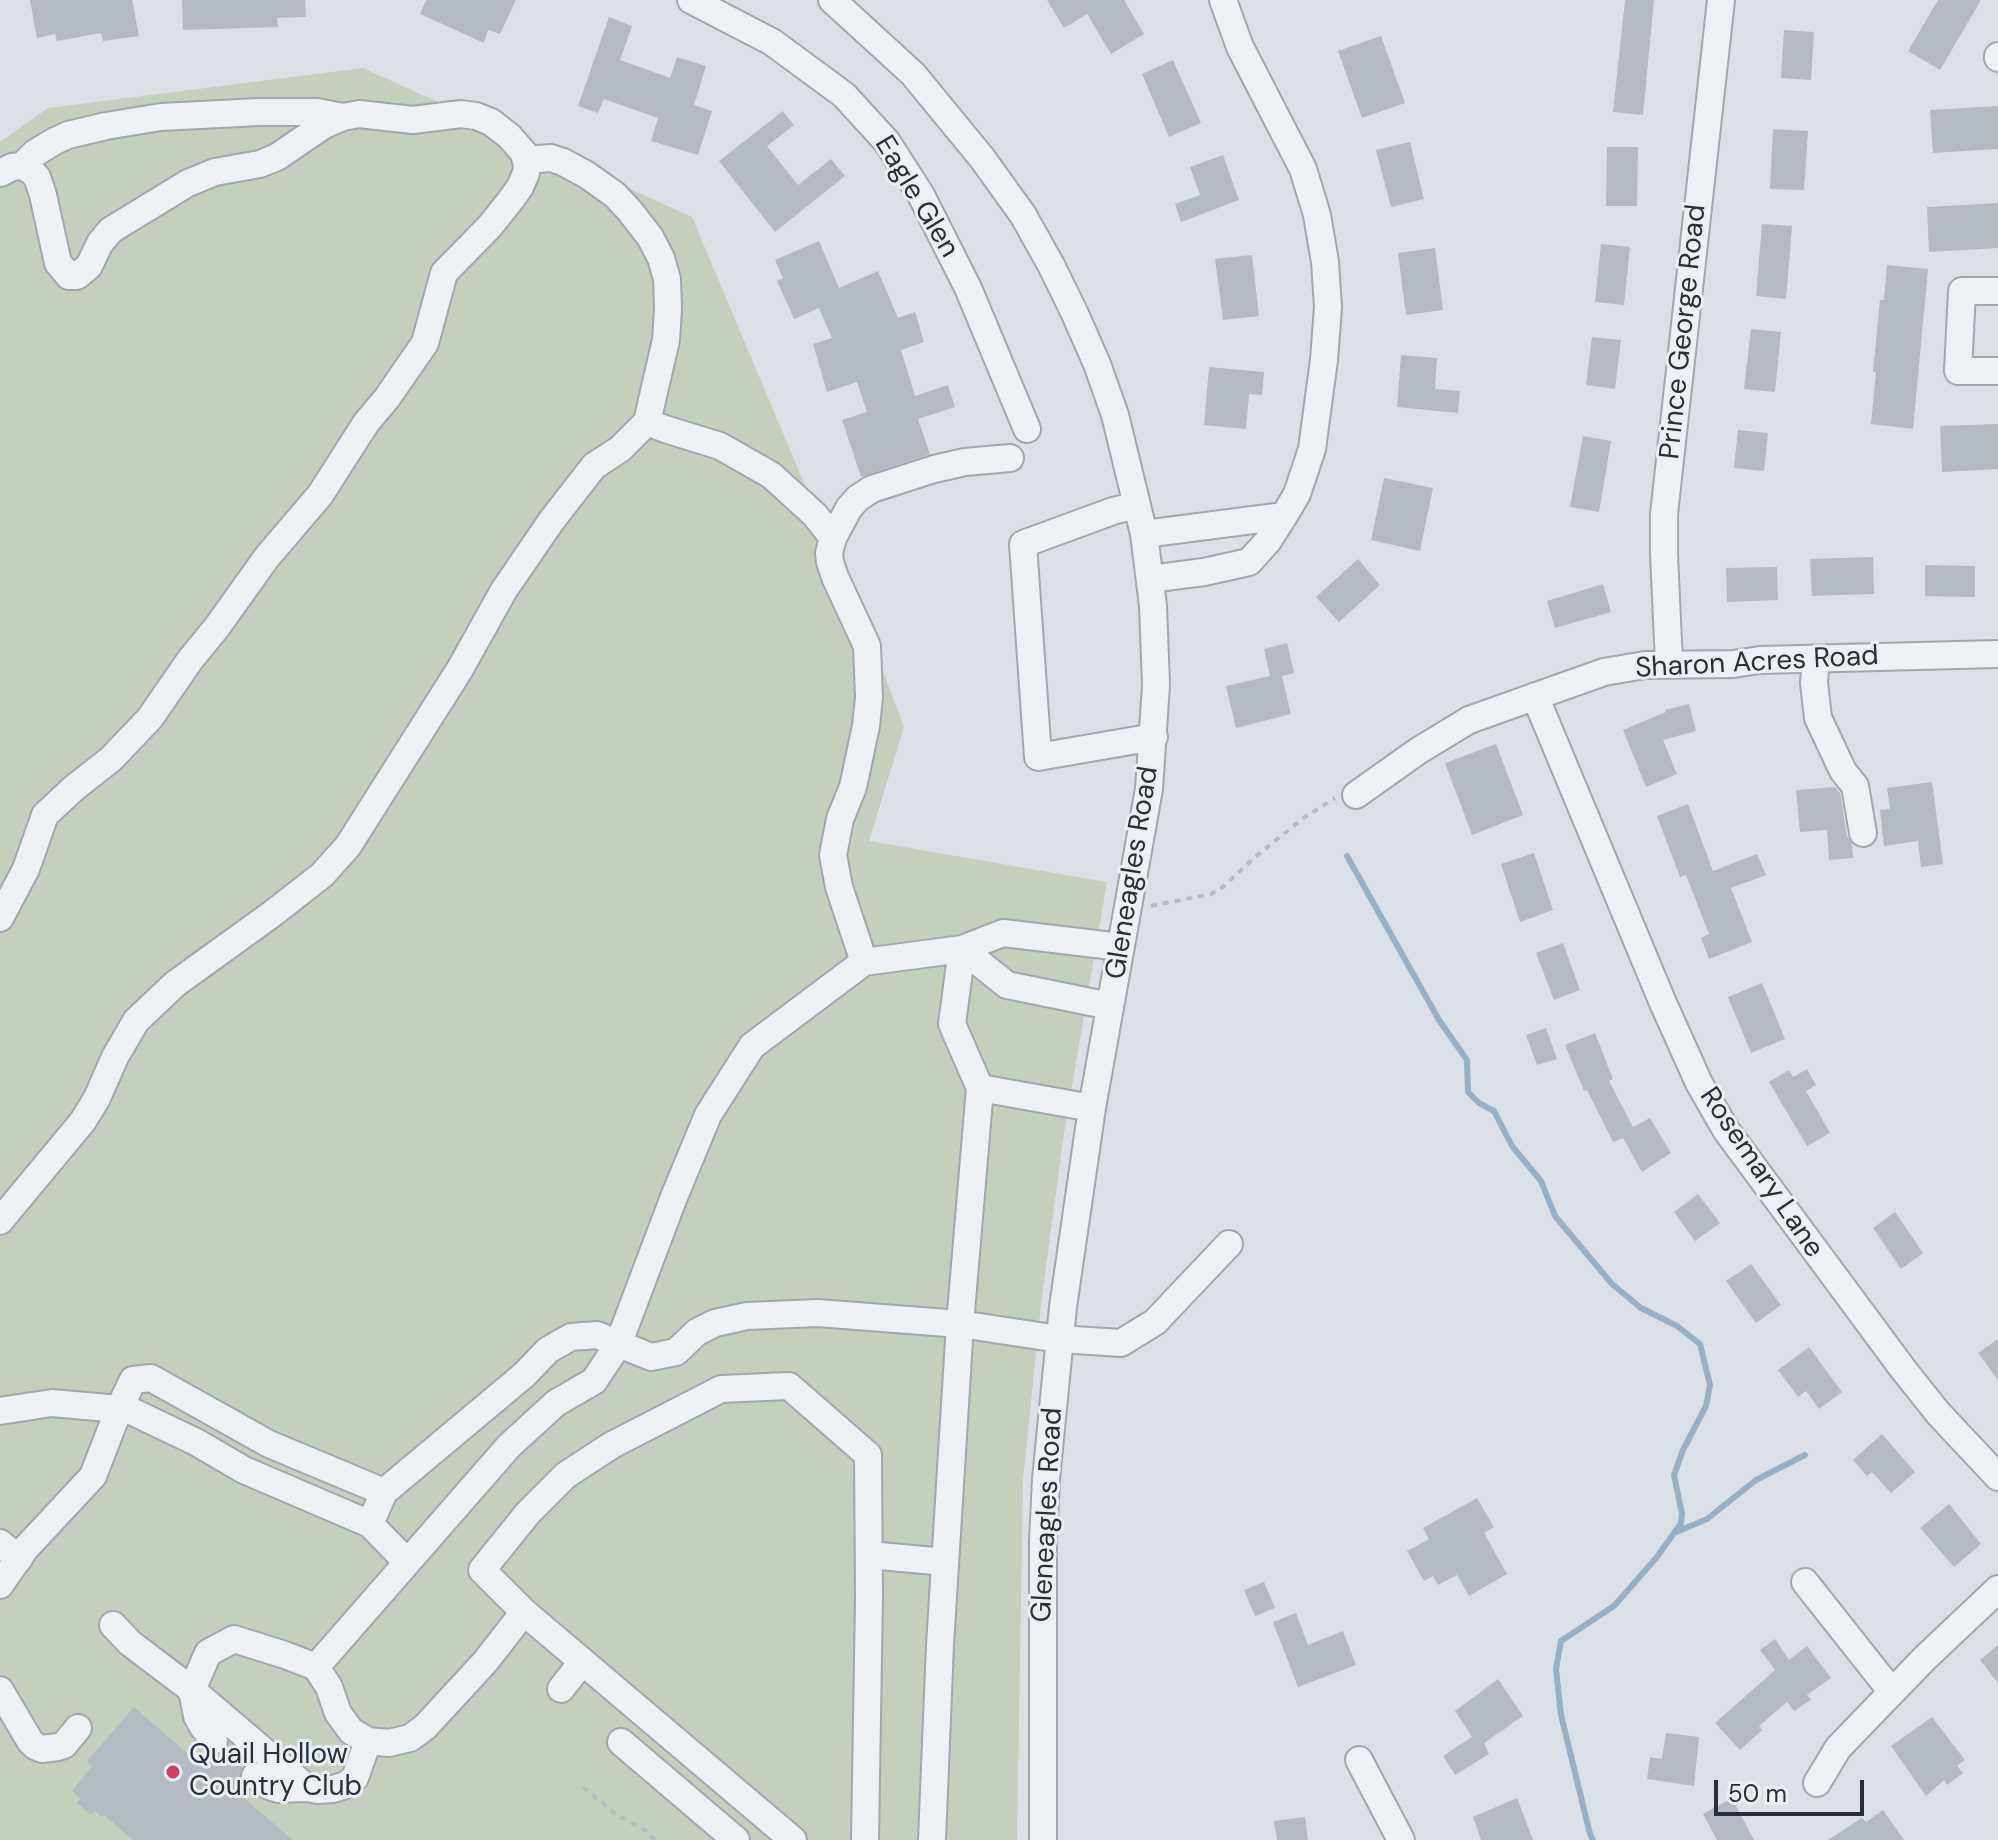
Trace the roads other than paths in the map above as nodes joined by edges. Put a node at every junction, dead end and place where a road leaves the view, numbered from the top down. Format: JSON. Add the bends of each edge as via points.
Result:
{"nodes":[{"id":1,"x":691,"y":0,"type":"edge"},
{"id":2,"x":832,"y":0,"type":"edge"},
{"id":3,"x":1223,"y":0,"type":"edge"},
{"id":4,"x":1721,"y":0,"type":"edge"},
{"id":5,"x":343,"y":117,"type":"junction"},
{"id":6,"x":526,"y":160,"type":"junction"},
{"id":7,"x":11,"y":169,"type":"edge"},
{"id":8,"x":1998,"y":291,"type":"edge"},
{"id":9,"x":1998,"y":371,"type":"edge"},
{"id":10,"x":647,"y":422,"type":"junction"},
{"id":11,"x":1027,"y":429,"type":"dead end"},
{"id":12,"x":1010,"y":458,"type":"dead end"},
{"id":13,"x":1137,"y":505,"type":"junction"},
{"id":14,"x":1284,"y":516,"type":"junction"},
{"id":15,"x":1144,"y":534,"type":"junction"},
{"id":16,"x":833,"y":538,"type":"junction"},
{"id":17,"x":1150,"y":579,"type":"junction"},
{"id":18,"x":1998,"y":654,"type":"edge"},
{"id":19,"x":1816,"y":659,"type":"junction"},
{"id":20,"x":1669,"y":664,"type":"junction"},
{"id":21,"x":1535,"y":696,"type":"junction"},
{"id":22,"x":1154,"y":737,"type":"junction"},
{"id":23,"x":1356,"y":795,"type":"road end"},
{"id":24,"x":1863,"y":833,"type":"dead end"},
{"id":25,"x":0,"y":918,"type":"edge"},
{"id":26,"x":1121,"y":947,"type":"junction"},
{"id":27,"x":962,"y":949,"type":"junction"},
{"id":28,"x":864,"y":962,"type":"junction"},
{"id":29,"x":1110,"y":1006,"type":"junction"},
{"id":30,"x":980,"y":1088,"type":"junction"},
{"id":31,"x":1092,"y":1108,"type":"junction"},
{"id":32,"x":0,"y":1221,"type":"edge"},
{"id":33,"x":1229,"y":1244,"type":"dead end"},
{"id":34,"x":960,"y":1324,"type":"junction"},
{"id":35,"x":1059,"y":1339,"type":"junction"},
{"id":36,"x":618,"y":1345,"type":"junction"},
{"id":37,"x":119,"y":1409,"type":"junction"},
{"id":38,"x":0,"y":1411,"type":"edge"},
{"id":39,"x":1998,"y":1477,"type":"edge"},
{"id":40,"x":384,"y":1492,"type":"junction"},
{"id":41,"x":370,"y":1524,"type":"junction"},
{"id":42,"x":9,"y":1551,"type":"edge"},
{"id":43,"x":869,"y":1555,"type":"junction"},
{"id":44,"x":407,"y":1562,"type":"junction"},
{"id":45,"x":945,"y":1562,"type":"junction"},
{"id":46,"x":1805,"y":1582,"type":"dead end"},
{"id":47,"x":0,"y":1585,"type":"edge"},
{"id":48,"x":1998,"y":1589,"type":"edge"},
{"id":49,"x":524,"y":1612,"type":"junction"},
{"id":50,"x":113,"y":1625,"type":"dead end"},
{"id":51,"x":582,"y":1662,"type":"junction"},
{"id":52,"x":316,"y":1667,"type":"junction"},
{"id":53,"x":561,"y":1689,"type":"dead end"},
{"id":54,"x":0,"y":1690,"type":"edge"},
{"id":55,"x":192,"y":1690,"type":"junction"},
{"id":56,"x":1892,"y":1692,"type":"junction"},
{"id":57,"x":78,"y":1728,"type":"dead end"},
{"id":58,"x":214,"y":1740,"type":"tunnel mouth"},
{"id":59,"x":368,"y":1741,"type":"junction"},
{"id":60,"x":621,"y":1742,"type":"dead end"},
{"id":61,"x":1359,"y":1760,"type":"dead end"},
{"id":62,"x":255,"y":1776,"type":"tunnel mouth"},
{"id":63,"x":1817,"y":1783,"type":"dead end"},
{"id":64,"x":307,"y":1788,"type":"junction"},
{"id":65,"x":736,"y":1840,"type":"edge"},
{"id":66,"x":793,"y":1840,"type":"edge"},
{"id":67,"x":865,"y":1840,"type":"edge"},
{"id":68,"x":932,"y":1840,"type":"edge"},
{"id":69,"x":1043,"y":1840,"type":"edge"},
{"id":70,"x":1401,"y":1840,"type":"edge"}],
"edges":[{"from":1,"to":11,"type":"street","name":"Eagle Glen","via":[[772,42],[844,95],[887,142],[921,195],[968,288]]},
{"from":2,"to":13,"type":"street","name":"Gleneagles Road","via":[[913,74],[1023,215],[1097,364]]},
{"from":3,"to":14,"type":"street","via":[[1240,47],[1303,169],[1325,262],[1328,307],[1312,449]]},
{"from":4,"to":20,"type":"street","name":"Prince George Road","via":[[1664,514]]},
{"from":5,"to":6,"type":"street","via":[[476,116],[509,136]]},
{"from":5,"to":7,"type":"street","via":[[317,112],[161,117],[68,135]]},
{"from":5,"to":7,"type":"street","via":[[277,157],[188,183],[111,230],[77,276],[69,276],[58,263],[37,177],[30,170]]},
{"from":6,"to":10,"type":"street","via":[[551,158],[615,195],[661,258],[667,279],[666,340]]},
{"from":6,"to":25,"type":"street","via":[[526,173],[510,201],[444,273],[425,343],[320,495],[267,557],[150,718],[45,815],[26,869]]},
{"from":8,"to":9,"type":"street","via":[[1962,291],[1958,371]]},
{"from":10,"to":16,"type":"street","via":[[720,446],[771,475]]},
{"from":10,"to":32,"type":"street","via":[[594,466],[552,520],[348,846],[322,875],[175,984],[136,1021],[83,1121]]},
{"from":12,"to":16,"type":"street","via":[[965,462],[872,489],[849,508]]},
{"from":13,"to":15,"type":"street","name":"Gleneagles Road"},
{"from":13,"to":22,"type":"street","via":[[1023,544],[1038,757]]},
{"from":14,"to":15,"type":"street"},
{"from":14,"to":17,"type":"street","via":[[1249,562]]},
{"from":15,"to":17,"type":"street","name":"Gleneagles Road"},
{"from":16,"to":28,"type":"street","via":[[830,562],[867,646],[866,726],[833,855]]},
{"from":17,"to":22,"type":"street","name":"Gleneagles Road"},
{"from":18,"to":19,"type":"street","name":"Sharon Acres Road"},
{"from":19,"to":20,"type":"street","name":"Sharon Acres Road"},
{"from":19,"to":24,"type":"street","via":[[1818,718],[1855,786]]},
{"from":20,"to":21,"type":"street","name":"Sharon Acres Road","via":[[1604,672]]},
{"from":21,"to":23,"type":"street","name":"Sharon Acres Road","via":[[1469,720]]},
{"from":21,"to":39,"type":"street","name":"Rosemary Lane","via":[[1663,1003],[1726,1130],[1903,1369]]},
{"from":22,"to":26,"type":"street","name":"Gleneagles Road"},
{"from":26,"to":27,"type":"street","via":[[1003,933]]},
{"from":26,"to":29,"type":"street","name":"Gleneagles Road"},
{"from":27,"to":28,"type":"street"},
{"from":27,"to":29,"type":"street","via":[[1007,985]]},
{"from":27,"to":30,"type":"street","via":[[952,1024]]},
{"from":28,"to":36,"type":"street","via":[[752,1046],[708,1115]]},
{"from":29,"to":31,"type":"street","name":"Gleneagles Road"},
{"from":30,"to":31,"type":"street"},
{"from":30,"to":34,"type":"street"},
{"from":31,"to":35,"type":"street","name":"Gleneagles Road"},
{"from":33,"to":35,"type":"street","via":[[1155,1322],[1121,1343]]},
{"from":34,"to":35,"type":"street"},
{"from":34,"to":36,"type":"street","via":[[818,1313],[747,1316],[697,1332],[676,1352],[651,1357]]},
{"from":34,"to":45,"type":"street"},
{"from":35,"to":69,"type":"street","name":"Gleneagles Road","via":[[1043,1541]]},
{"from":36,"to":40,"type":"street","via":[[597,1335],[571,1337],[548,1350]]},
{"from":36,"to":44,"type":"street","via":[[594,1381],[556,1403],[509,1446]]},
{"from":37,"to":38,"type":"street","via":[[52,1403]]},
{"from":37,"to":40,"type":"street","via":[[133,1380],[151,1378],[269,1444]]},
{"from":37,"to":41,"type":"street"},
{"from":37,"to":42,"type":"street","via":[[93,1476],[25,1549]]},
{"from":40,"to":41,"type":"street"},
{"from":41,"to":44,"type":"street"},
{"from":42,"to":47,"type":"street"},
{"from":43,"to":45,"type":"street"},
{"from":43,"to":49,"type":"street","via":[[868,1455],[789,1386],[721,1389],[612,1445],[566,1475],[528,1513],[482,1570]]},
{"from":43,"to":67,"type":"street"},
{"from":44,"to":52,"type":"street"},
{"from":45,"to":68,"type":"street"},
{"from":46,"to":56,"type":"street"},
{"from":48,"to":56,"type":"street"},
{"from":49,"to":51,"type":"street"},
{"from":49,"to":59,"type":"street","via":[[425,1727],[410,1738]]},
{"from":50,"to":55,"type":"street"},
{"from":51,"to":53,"type":"street"},
{"from":51,"to":66,"type":"street"},
{"from":52,"to":55,"type":"street","via":[[234,1639],[208,1653]]},
{"from":52,"to":59,"type":"street","via":[[338,1713],[351,1731]]},
{"from":54,"to":57,"type":"street","via":[[35,1746],[64,1745]]},
{"from":55,"to":58,"type":"street","via":[[197,1716]]},
{"from":55,"to":64,"type":"street"},
{"from":56,"to":63,"type":"street","via":[[1838,1748]]},
{"from":59,"to":64,"type":"street","via":[[355,1778],[346,1785]]},
{"from":60,"to":65,"type":"street"},
{"from":61,"to":70,"type":"street"},
{"from":62,"to":64,"type":"street","via":[[278,1789]]}]}
